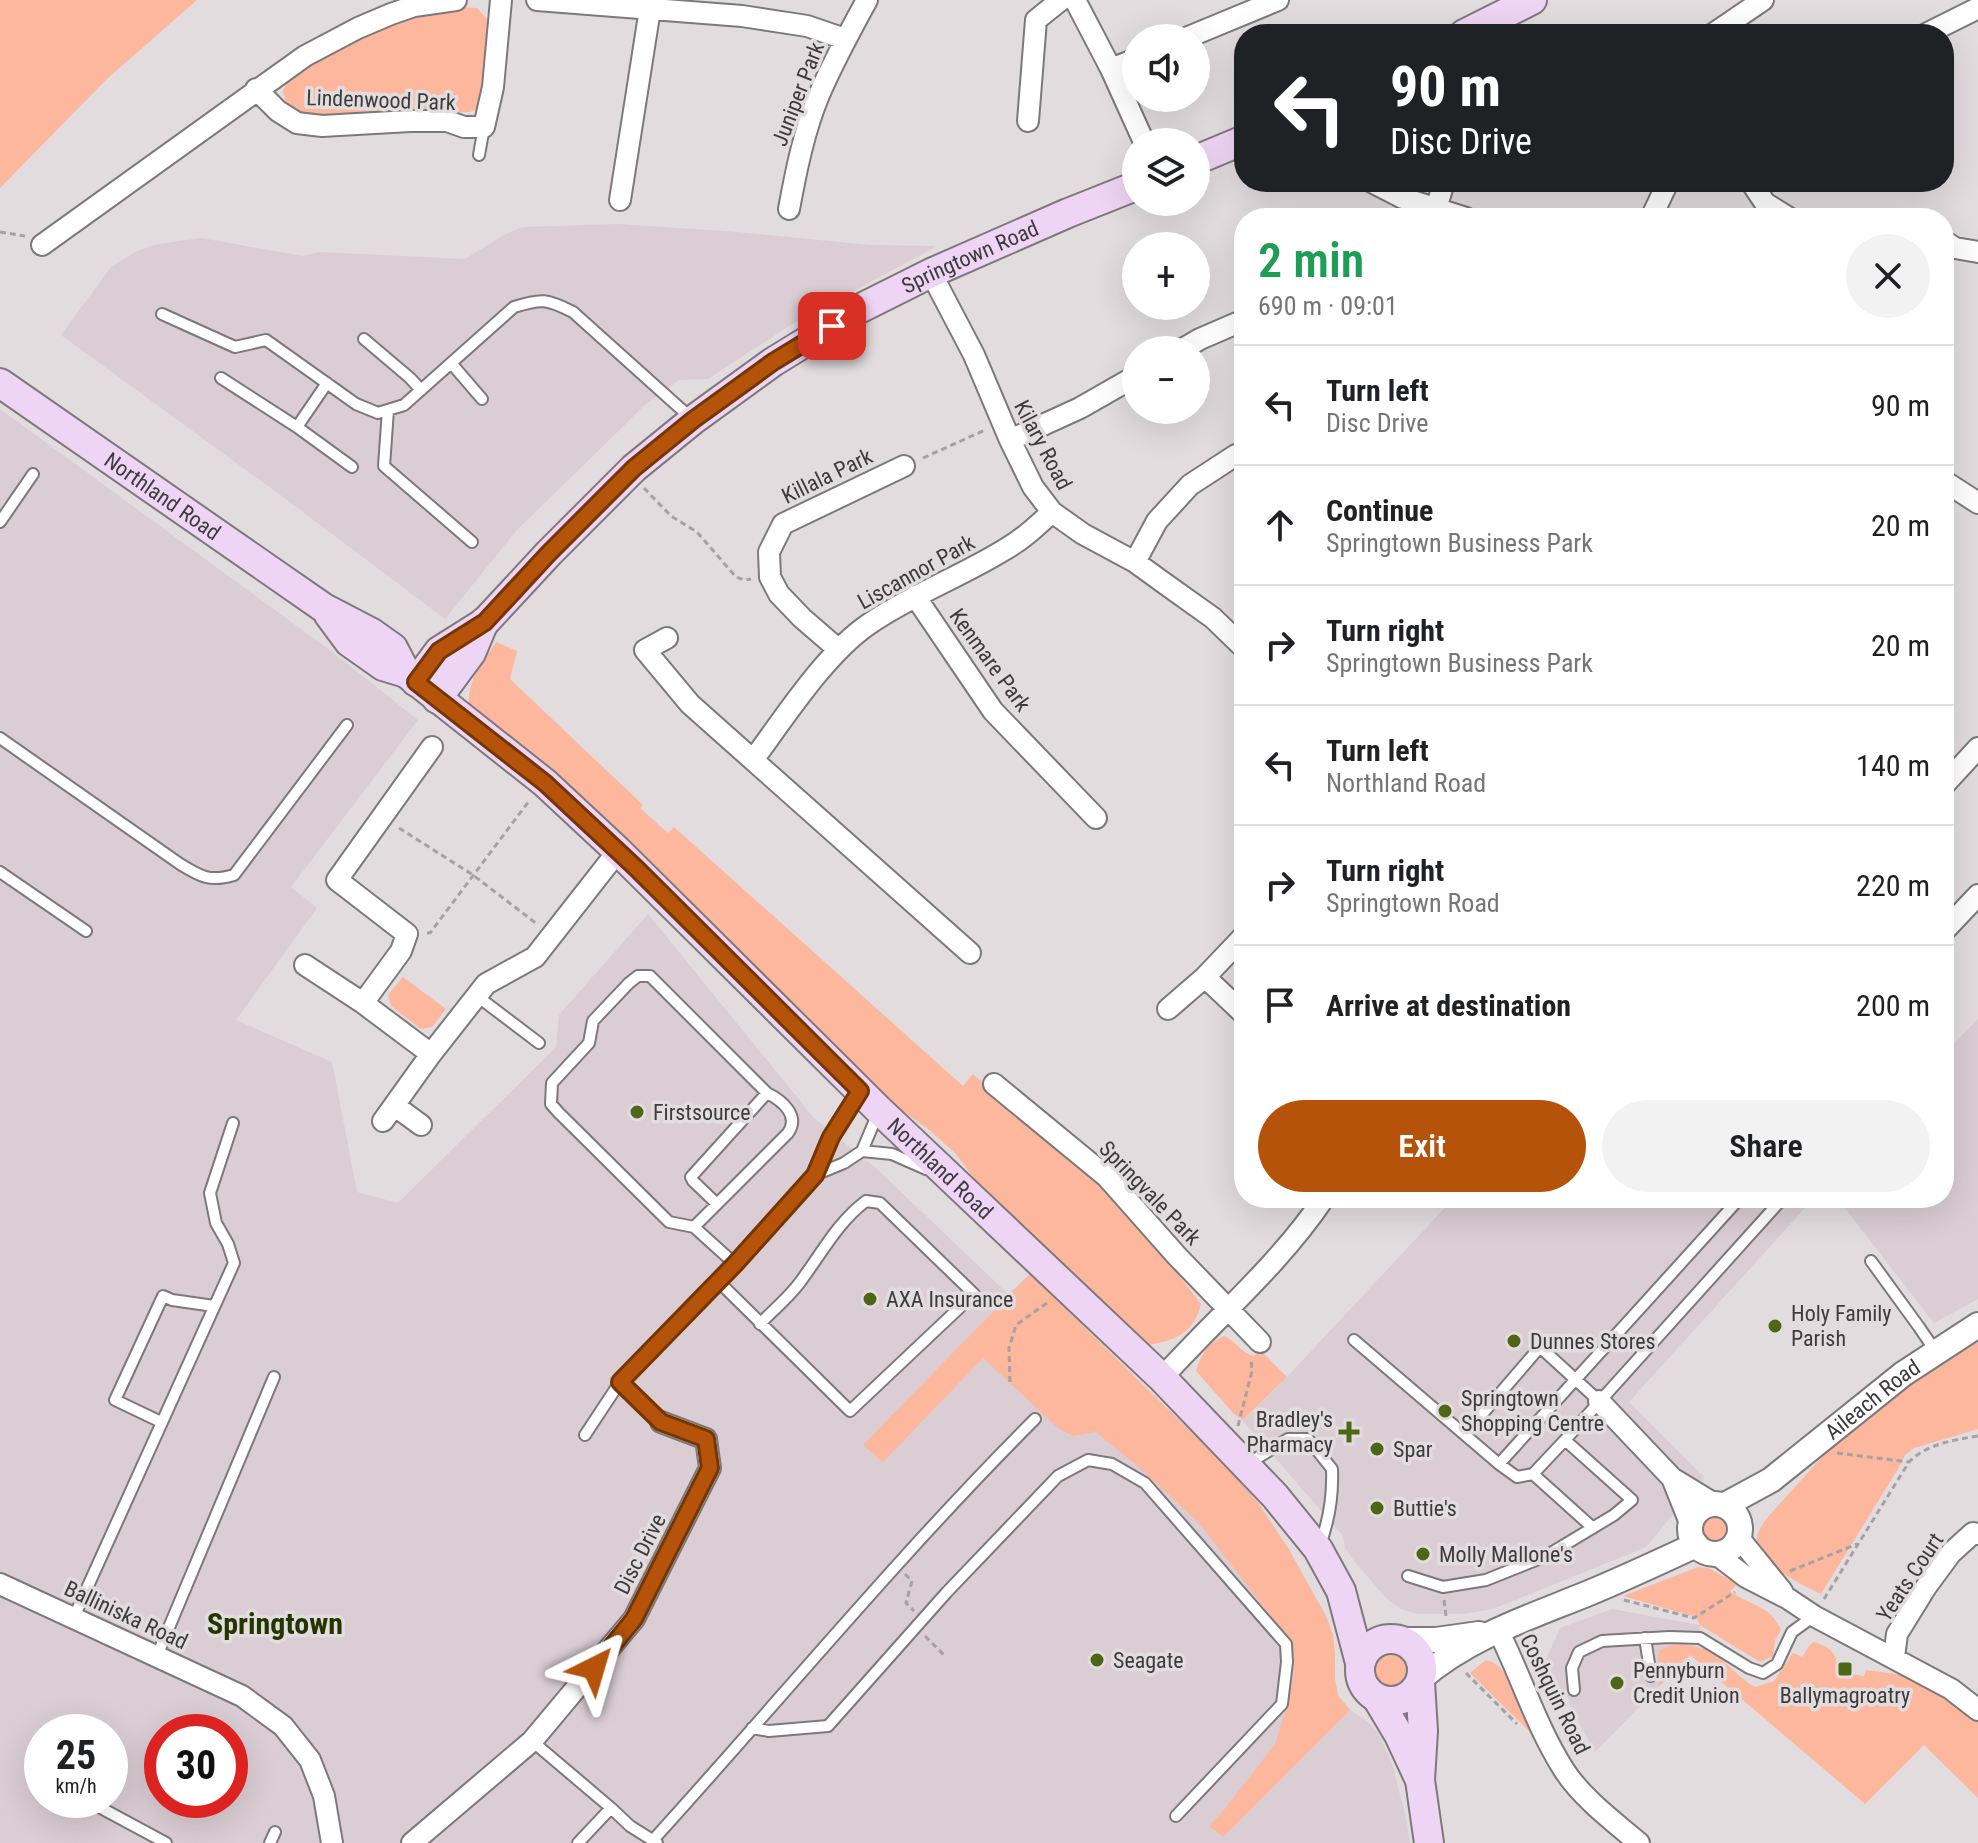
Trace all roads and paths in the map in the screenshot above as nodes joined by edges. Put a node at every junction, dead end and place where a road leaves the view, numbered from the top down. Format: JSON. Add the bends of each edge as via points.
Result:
{"nodes":[{"id":1,"x":456,"y":0,"type":"edge"},
{"id":2,"x":501,"y":0,"type":"edge"},
{"id":3,"x":537,"y":0,"type":"edge"},
{"id":4,"x":867,"y":0,"type":"edge"},
{"id":5,"x":1061,"y":0,"type":"edge"},
{"id":6,"x":1075,"y":0,"type":"edge"},
{"id":7,"x":1278,"y":0,"type":"edge"},
{"id":8,"x":1532,"y":0,"type":"edge"},
{"id":9,"x":1763,"y":0,"type":"edge"},
{"id":10,"x":413,"y":3,"type":"edge"},
{"id":11,"x":1978,"y":8,"type":"edge"},
{"id":12,"x":650,"y":9,"type":"junction"},
{"id":13,"x":1484,"y":24,"type":"edge"},
{"id":14,"x":1728,"y":24,"type":"edge"},
{"id":15,"x":1946,"y":24,"type":"edge"},
{"id":16,"x":1210,"y":28,"type":"edge"},
{"id":17,"x":845,"y":39,"type":"junction"},
{"id":18,"x":1122,"y":65,"type":"edge"},
{"id":19,"x":1111,"y":69,"type":"junction"},
{"id":20,"x":256,"y":89,"type":"junction"},
{"id":21,"x":1028,"y":121,"type":"dead end"},
{"id":22,"x":484,"y":127,"type":"junction"},
{"id":23,"x":1138,"y":128,"type":"edge"},
{"id":24,"x":1234,"y":144,"type":"edge"},
{"id":25,"x":1210,"y":154,"type":"edge"},
{"id":26,"x":479,"y":155,"type":"dead end"},
{"id":27,"x":1122,"y":192,"type":"edge"},
{"id":28,"x":1391,"y":192,"type":"edge"},
{"id":29,"x":1758,"y":192,"type":"edge"},
{"id":30,"x":620,"y":200,"type":"dead end"},
{"id":31,"x":1433,"y":208,"type":"edge"},
{"id":32,"x":1773,"y":208,"type":"edge"},
{"id":33,"x":789,"y":209,"type":"dead end"},
{"id":34,"x":0,"y":232,"type":"edge"},
{"id":35,"x":42,"y":245,"type":"joint"},
{"id":36,"x":1954,"y":247,"type":"edge"},
{"id":37,"x":1978,"y":252,"type":"edge"},
{"id":38,"x":931,"y":273,"type":"junction"},
{"id":39,"x":162,"y":314,"type":"dead end"},
{"id":40,"x":1234,"y":324,"type":"edge"},
{"id":41,"x":1207,"y":336,"type":"edge"},
{"id":42,"x":364,"y":339,"type":"dead end"},
{"id":43,"x":451,"y":363,"type":"junction"},
{"id":44,"x":221,"y":378,"type":"dead end"},
{"id":45,"x":0,"y":383,"type":"edge"},
{"id":46,"x":327,"y":383,"type":"junction"},
{"id":47,"x":1122,"y":384,"type":"edge"},
{"id":48,"x":421,"y":390,"type":"junction"},
{"id":49,"x":482,"y":399,"type":"dead end"},
{"id":50,"x":388,"y":410,"type":"junction"},
{"id":51,"x":693,"y":420,"type":"junction"},
{"id":52,"x":297,"y":427,"type":"junction"},
{"id":53,"x":1006,"y":431,"type":"junction"},
{"id":54,"x":1234,"y":456,"type":"edge"},
{"id":55,"x":904,"y":466,"type":"joint"},
{"id":56,"x":352,"y":467,"type":"dead end"},
{"id":57,"x":33,"y":474,"type":"dead end"},
{"id":58,"x":641,"y":485,"type":"dead end"},
{"id":59,"x":1954,"y":487,"type":"edge"},
{"id":60,"x":1978,"y":503,"type":"edge"},
{"id":61,"x":1052,"y":512,"type":"junction"},
{"id":62,"x":0,"y":522,"type":"edge"},
{"id":63,"x":472,"y":542,"type":"dead end"},
{"id":64,"x":1135,"y":562,"type":"junction"},
{"id":65,"x":770,"y":577,"type":"junction"},
{"id":66,"x":915,"y":596,"type":"junction"},
{"id":67,"x":667,"y":638,"type":"dead end"},
{"id":68,"x":1234,"y":638,"type":"edge"},
{"id":69,"x":839,"y":650,"type":"junction"},
{"id":70,"x":420,"y":684,"type":"junction"},
{"id":71,"x":347,"y":725,"type":"dead end"},
{"id":72,"x":0,"y":738,"type":"edge"},
{"id":73,"x":432,"y":747,"type":"dead end"},
{"id":74,"x":1978,"y":748,"type":"edge"},
{"id":75,"x":753,"y":760,"type":"junction"},
{"id":76,"x":1954,"y":774,"type":"edge"},
{"id":77,"x":528,"y":803,"type":"dead end"},
{"id":78,"x":383,"y":818,"type":"junction"},
{"id":79,"x":1096,"y":818,"type":"dead end"},
{"id":80,"x":618,"y":851,"type":"junction"},
{"id":81,"x":0,"y":872,"type":"edge"},
{"id":82,"x":473,"y":875,"type":"junction"},
{"id":83,"x":1977,"y":898,"type":"edge"},
{"id":84,"x":1954,"y":921,"type":"edge"},
{"id":85,"x":86,"y":931,"type":"dead end"},
{"id":86,"x":407,"y":934,"type":"junction"},
{"id":87,"x":551,"y":935,"type":"junction"},
{"id":88,"x":1234,"y":947,"type":"edge"},
{"id":89,"x":970,"y":953,"type":"dead end"},
{"id":90,"x":305,"y":965,"type":"dead end"},
{"id":91,"x":1205,"y":977,"type":"junction"},
{"id":92,"x":477,"y":996,"type":"junction"},
{"id":93,"x":363,"y":1003,"type":"junction"},
{"id":94,"x":1234,"y":1005,"type":"edge"},
{"id":95,"x":1168,"y":1009,"type":"dead end"},
{"id":96,"x":539,"y":1043,"type":"dead end"},
{"id":97,"x":431,"y":1054,"type":"junction"},
{"id":98,"x":994,"y":1084,"type":"dead end"},
{"id":99,"x":767,"y":1093,"type":"junction"},
{"id":100,"x":869,"y":1101,"type":"junction"},
{"id":101,"x":233,"y":1123,"type":"dead end"},
{"id":102,"x":421,"y":1125,"type":"dead end"},
{"id":103,"x":862,"y":1151,"type":"junction"},
{"id":104,"x":815,"y":1175,"type":"junction"},
{"id":105,"x":954,"y":1181,"type":"junction"},
{"id":106,"x":717,"y":1204,"type":"junction"},
{"id":107,"x":1317,"y":1208,"type":"edge"},
{"id":108,"x":1731,"y":1208,"type":"edge"},
{"id":109,"x":1774,"y":1208,"type":"edge"},
{"id":110,"x":694,"y":1227,"type":"junction"},
{"id":111,"x":1871,"y":1261,"type":"dead end"},
{"id":112,"x":735,"y":1264,"type":"junction"},
{"id":113,"x":718,"y":1281,"type":"junction"},
{"id":114,"x":1061,"y":1281,"type":"junction"},
{"id":115,"x":214,"y":1306,"type":"junction"},
{"id":116,"x":1228,"y":1309,"type":"junction"},
{"id":117,"x":760,"y":1324,"type":"junction"},
{"id":118,"x":1978,"y":1325,"type":"edge"},
{"id":119,"x":1354,"y":1340,"type":"dead end"},
{"id":120,"x":1255,"y":1350,"type":"joint"},
{"id":121,"x":1936,"y":1352,"type":"junction"},
{"id":122,"x":274,"y":1377,"type":"dead end"},
{"id":123,"x":1162,"y":1378,"type":"junction"},
{"id":124,"x":1577,"y":1380,"type":"junction"},
{"id":125,"x":620,"y":1382,"type":"junction"},
{"id":126,"x":1010,"y":1382,"type":"dead end"},
{"id":127,"x":1599,"y":1401,"type":"junction"},
{"id":128,"x":1035,"y":1419,"type":"dead end"},
{"id":129,"x":161,"y":1422,"type":"junction"},
{"id":130,"x":661,"y":1422,"type":"joint"},
{"id":131,"x":1237,"y":1430,"type":"dead end"},
{"id":132,"x":1465,"y":1434,"type":"junction"},
{"id":133,"x":585,"y":1435,"type":"dead end"},
{"id":134,"x":1978,"y":1436,"type":"edge"},
{"id":135,"x":1565,"y":1440,"type":"junction"},
{"id":136,"x":1818,"y":1442,"type":"junction"},
{"id":137,"x":1909,"y":1462,"type":"junction"},
{"id":138,"x":1499,"y":1464,"type":"junction"},
{"id":139,"x":1246,"y":1465,"type":"junction"},
{"id":140,"x":1533,"y":1474,"type":"junction"},
{"id":141,"x":1672,"y":1478,"type":"junction"},
{"id":142,"x":1729,"y":1517,"type":"junction"},
{"id":143,"x":1593,"y":1528,"type":"junction"},
{"id":144,"x":1978,"y":1534,"type":"edge"},
{"id":145,"x":1701,"y":1541,"type":"junction"},
{"id":146,"x":1859,"y":1543,"type":"junction"},
{"id":147,"x":1318,"y":1549,"type":"junction"},
{"id":148,"x":1408,"y":1576,"type":"dead end"},
{"id":149,"x":1746,"y":1577,"type":"junction"},
{"id":150,"x":1772,"y":1578,"type":"junction"},
{"id":151,"x":0,"y":1584,"type":"edge"},
{"id":152,"x":1443,"y":1587,"type":"junction"},
{"id":153,"x":1599,"y":1589,"type":"junction"},
{"id":154,"x":1341,"y":1591,"type":"junction"},
{"id":155,"x":1787,"y":1598,"type":"junction"},
{"id":156,"x":1814,"y":1616,"type":"junction"},
{"id":157,"x":74,"y":1617,"type":"junction"},
{"id":158,"x":1446,"y":1620,"type":"dead end"},
{"id":159,"x":1494,"y":1631,"type":"junction"},
{"id":160,"x":1645,"y":1638,"type":"junction"},
{"id":161,"x":1396,"y":1639,"type":"junction"},
{"id":162,"x":157,"y":1656,"type":"junction"},
{"id":163,"x":1894,"y":1657,"type":"junction"},
{"id":164,"x":1360,"y":1663,"type":"junction"},
{"id":165,"x":1463,"y":1671,"type":"dead end"},
{"id":166,"x":1651,"y":1676,"type":"dead end"},
{"id":167,"x":1420,"y":1680,"type":"junction"},
{"id":168,"x":1574,"y":1690,"type":"dead end"},
{"id":169,"x":1377,"y":1698,"type":"junction"},
{"id":170,"x":1978,"y":1710,"type":"edge"},
{"id":171,"x":752,"y":1728,"type":"junction"},
{"id":172,"x":1546,"y":1736,"type":"junction"},
{"id":173,"x":532,"y":1741,"type":"junction"},
{"id":174,"x":1420,"y":1780,"type":"junction"},
{"id":175,"x":611,"y":1808,"type":"junction"},
{"id":176,"x":1176,"y":1816,"type":"dead end"},
{"id":177,"x":120,"y":1818,"type":"edge"},
{"id":178,"x":655,"y":1841,"type":"edge"},
{"id":179,"x":166,"y":1843,"type":"edge"},
{"id":180,"x":332,"y":1843,"type":"edge"},
{"id":181,"x":412,"y":1843,"type":"edge"},
{"id":182,"x":578,"y":1843,"type":"edge"},
{"id":183,"x":1429,"y":1843,"type":"edge"},
{"id":184,"x":1639,"y":1843,"type":"edge"}],
"edges":[{"from":1,"to":10,"type":"street","name":"Lindenwood Park"},
{"from":2,"to":22,"type":"street","name":"Lindenwood Park"},
{"from":3,"to":12,"type":"street"},
{"from":4,"to":17,"type":"street","name":"Juniper Park"},
{"from":5,"to":21,"type":"street","via":[[1036,20]]},
{"from":6,"to":19,"type":"street"},
{"from":7,"to":16,"type":"street"},
{"from":8,"to":13,"type":"main road"},
{"from":9,"to":14,"type":"street"},
{"from":10,"to":20,"type":"street","name":"Lindenwood Park","via":[[318,49]]},
{"from":11,"to":15,"type":"street"},
{"from":12,"to":17,"type":"street","via":[[807,26]]},
{"from":12,"to":30,"type":"street"},
{"from":17,"to":33,"type":"street","name":"Juniper Park","via":[[818,97]]},
{"from":18,"to":19,"type":"street"},
{"from":19,"to":23,"type":"street"},
{"from":20,"to":22,"type":"street","name":"Lindenwood Park","via":[[297,123],[447,121]]},
{"from":20,"to":35,"type":"street","name":"Lindenwood Park"},
{"from":22,"to":26,"type":"lane"},
{"from":24,"to":25,"type":"main road"},
{"from":27,"to":38,"type":"main road","name":"Springtown Road"},
{"from":28,"to":31,"type":"street"},
{"from":29,"to":32,"type":"street"},
{"from":34,"to":35,"type":"path","via":[[34,238]]},
{"from":36,"to":37,"type":"street"},
{"from":38,"to":51,"type":"main road","name":"Springtown Road","via":[[773,362]]},
{"from":38,"to":53,"type":"street","name":"Kilary Road"},
{"from":39,"to":46,"type":"lane","via":[[235,347],[266,340]]},
{"from":40,"to":41,"type":"street"},
{"from":42,"to":48,"type":"lane"},
{"from":43,"to":48,"type":"lane"},
{"from":43,"to":49,"type":"lane"},
{"from":43,"to":51,"type":"lane","via":[[514,307],[551,301],[573,312]]},
{"from":44,"to":52,"type":"lane"},
{"from":45,"to":70,"type":"main road","name":"Northland Road","via":[[324,608],[393,648]]},
{"from":46,"to":50,"type":"lane","via":[[356,404],[378,413]]},
{"from":46,"to":52,"type":"lane"},
{"from":47,"to":53,"type":"street","via":[[1080,408]]},
{"from":48,"to":50,"type":"lane","via":[[404,405]]},
{"from":50,"to":63,"type":"lane","via":[[384,466]]},
{"from":51,"to":70,"type":"main road","name":"Springtown Road","via":[[634,468],[485,622],[439,651]]},
{"from":52,"to":56,"type":"lane"},
{"from":53,"to":55,"type":"path"},
{"from":53,"to":61,"type":"street","name":"Kilary Road","via":[[1033,487]]},
{"from":54,"to":64,"type":"street","via":[[1190,485],[1157,521]]},
{"from":55,"to":65,"type":"street","name":"Killala Park","via":[[783,524],[769,552]]},
{"from":57,"to":62,"type":"lane"},
{"from":58,"to":65,"type":"path","via":[[671,516],[697,532],[736,577]]},
{"from":59,"to":60,"type":"street"},
{"from":61,"to":64,"type":"street","name":"Kilary Road"},
{"from":61,"to":66,"type":"street","name":"Liscannor Park","via":[[1004,550]]},
{"from":64,"to":68,"type":"street","name":"Kilary Road"},
{"from":65,"to":69,"type":"street","via":[[779,594]]},
{"from":66,"to":69,"type":"street","name":"Liscannor Park"},
{"from":66,"to":79,"type":"street","name":"Kenmare Park","via":[[993,711]]},
{"from":67,"to":75,"type":"street","via":[[645,650],[690,704]]},
{"from":69,"to":75,"type":"street","name":"Liscannor Park"},
{"from":70,"to":80,"type":"main road","name":"Northland Road","via":[[545,783]]},
{"from":71,"to":72,"type":"lane","via":[[234,875],[221,879],[203,878],[180,864]]},
{"from":73,"to":78,"type":"street"},
{"from":74,"to":76,"type":"street"},
{"from":75,"to":89,"type":"street"},
{"from":77,"to":82,"type":"path"},
{"from":78,"to":82,"type":"path"},
{"from":78,"to":86,"type":"street","via":[[337,880]]},
{"from":80,"to":87,"type":"street"},
{"from":80,"to":100,"type":"main road","name":"Northland Road"},
{"from":81,"to":85,"type":"lane"},
{"from":82,"to":86,"type":"path","via":[[430,933]]},
{"from":82,"to":87,"type":"path"},
{"from":83,"to":84,"type":"street"},
{"from":86,"to":93,"type":"street","via":[[401,951]]},
{"from":87,"to":92,"type":"street","via":[[535,957],[486,984]]},
{"from":88,"to":91,"type":"street"},
{"from":90,"to":93,"type":"street"},
{"from":91,"to":94,"type":"street"},
{"from":91,"to":95,"type":"street"},
{"from":92,"to":96,"type":"lane"},
{"from":92,"to":97,"type":"street"},
{"from":93,"to":97,"type":"street"},
{"from":97,"to":102,"type":"street","via":[[389,1113]]},
{"from":98,"to":116,"type":"street","name":"Springvale Park","via":[[1107,1177]]},
{"from":99,"to":106,"type":"lane","via":[[691,1177]]},
{"from":99,"to":106,"type":"lane","via":[[789,1111],[794,1125]]},
{"from":99,"to":110,"type":"lane","via":[[650,976],[629,983],[593,1021],[589,1043],[552,1083],[551,1104],[559,1113],[669,1222]]},
{"from":100,"to":103,"type":"lane"},
{"from":100,"to":104,"type":"lane","via":[[831,1137]]},
{"from":100,"to":105,"type":"main road","name":"Northland Road"},
{"from":101,"to":115,"type":"lane","via":[[210,1193],[216,1223],[234,1263]]},
{"from":103,"to":104,"type":"lane"},
{"from":103,"to":105,"type":"lane","via":[[892,1154]]},
{"from":104,"to":112,"type":"lane"},
{"from":105,"to":114,"type":"main road","name":"Northland Road"},
{"from":106,"to":110,"type":"lane"},
{"from":107,"to":116,"type":"street"},
{"from":108,"to":124,"type":"lane"},
{"from":109,"to":127,"type":"lane"},
{"from":110,"to":112,"type":"lane"},
{"from":111,"to":121,"type":"lane"},
{"from":112,"to":113,"type":"lane"},
{"from":113,"to":117,"type":"lane"},
{"from":113,"to":125,"type":"lane"},
{"from":114,"to":123,"type":"main road","name":"Northland Road"},
{"from":114,"to":126,"type":"path","via":[[1047,1303],[1016,1325],[1009,1348]]},
{"from":115,"to":129,"type":"lane"},
{"from":115,"to":129,"type":"lane","via":[[163,1296],[115,1400]]},
{"from":116,"to":120,"type":"street","name":"Springvale Park"},
{"from":116,"to":123,"type":"street"},
{"from":117,"to":117,"type":"lane","via":[[850,1411],[974,1294],[880,1203],[866,1201]]},
{"from":118,"to":121,"type":"street","name":"Aileach Road"},
{"from":119,"to":132,"type":"lane"},
{"from":120,"to":131,"type":"path"},
{"from":121,"to":136,"type":"street","name":"Aileach Road"},
{"from":122,"to":162,"type":"lane"},
{"from":123,"to":139,"type":"main road","name":"Northland Road"},
{"from":124,"to":127,"type":"lane"},
{"from":124,"to":132,"type":"lane","via":[[1540,1347]]},
{"from":124,"to":138,"type":"lane"},
{"from":125,"to":130,"type":"lane"},
{"from":125,"to":133,"type":"lane"},
{"from":127,"to":135,"type":"lane"},
{"from":127,"to":141,"type":"street"},
{"from":128,"to":171,"type":"lane"},
{"from":129,"to":157,"type":"lane"},
{"from":130,"to":173,"type":"street","name":"Disc Drive","via":[[706,1439],[710,1468],[634,1619]]},
{"from":132,"to":138,"type":"lane"},
{"from":134,"to":137,"type":"path","via":[[1939,1444]]},
{"from":135,"to":140,"type":"lane"},
{"from":135,"to":143,"type":"lane","via":[[1632,1500]]},
{"from":136,"to":137,"type":"path","via":[[1826,1452]]},
{"from":136,"to":142,"type":"street","name":"Aileach Road"},
{"from":137,"to":146,"type":"path"},
{"from":138,"to":140,"type":"lane","via":[[1517,1477]]},
{"from":139,"to":147,"type":"main road","name":"Northland Road"},
{"from":139,"to":147,"type":"lane","via":[[1288,1439],[1308,1439],[1332,1469],[1330,1507]]},
{"from":140,"to":143,"type":"lane"},
{"from":141,"to":142,"type":"street"},
{"from":141,"to":145,"type":"street"},
{"from":142,"to":145,"type":"street","via":[[1730,1549]]},
{"from":142,"to":145,"type":"street","via":[[1698,1510]]},
{"from":142,"to":150,"type":"street"},
{"from":143,"to":152,"type":"lane","via":[[1546,1556],[1486,1580]]},
{"from":144,"to":163,"type":"street","name":"Yeats Court","via":[[1960,1543],[1926,1587],[1897,1634]]},
{"from":145,"to":149,"type":"street"},
{"from":145,"to":153,"type":"street"},
{"from":146,"to":150,"type":"path"},
{"from":146,"to":156,"type":"path"},
{"from":147,"to":154,"type":"main road","name":"Northland Road"},
{"from":148,"to":152,"type":"lane"},
{"from":149,"to":153,"type":"path","via":[[1736,1590],[1694,1618]]},
{"from":149,"to":155,"type":"street"},
{"from":150,"to":155,"type":"street"},
{"from":151,"to":157,"type":"street","name":"Balliniska Road"},
{"from":152,"to":158,"type":"path"},
{"from":153,"to":159,"type":"street"},
{"from":154,"to":161,"type":"main road","name":"Northland Road"},
{"from":154,"to":164,"type":"main road","name":"Northland Road"},
{"from":155,"to":156,"type":"street"},
{"from":156,"to":160,"type":"lane","via":[[1792,1632],[1777,1664],[1763,1673],[1700,1638]]},
{"from":156,"to":163,"type":"street"},
{"from":157,"to":162,"type":"street","name":"Balliniska Road"},
{"from":159,"to":161,"type":"street","via":[[1436,1640]]},
{"from":159,"to":167,"type":"street"},
{"from":159,"to":172,"type":"street","name":"Coshquin Road"},
{"from":160,"to":166,"type":"lane"},
{"from":160,"to":168,"type":"lane","via":[[1602,1641],[1579,1652],[1572,1668]]},
{"from":161,"to":164,"type":"main road","via":[[1371,1645]]},
{"from":161,"to":167,"type":"main road","via":[[1418,1653]]},
{"from":162,"to":180,"type":"street","name":"Balliniska Road","via":[[242,1696],[283,1726],[310,1760],[324,1796]]},
{"from":163,"to":170,"type":"street"},
{"from":164,"to":169,"type":"main road","via":[[1363,1683]]},
{"from":165,"to":172,"type":"path","via":[[1530,1738]]},
{"from":167,"to":169,"type":"main road","via":[[1407,1697]]},
{"from":167,"to":174,"type":"main road"},
{"from":169,"to":174,"type":"main road"},
{"from":171,"to":176,"type":"lane","via":[[828,1726],[1058,1476],[1088,1460],[1112,1464],[1145,1483],[1286,1644],[1282,1704]]},
{"from":171,"to":178,"type":"lane"},
{"from":172,"to":184,"type":"street","name":"Coshquin Road","via":[[1565,1772]]},
{"from":173,"to":175,"type":"lane"},
{"from":173,"to":181,"type":"street","name":"Disc Drive"},
{"from":174,"to":183,"type":"main road"},
{"from":175,"to":178,"type":"lane"},
{"from":175,"to":182,"type":"lane"},
{"from":177,"to":179,"type":"lane"}]}
